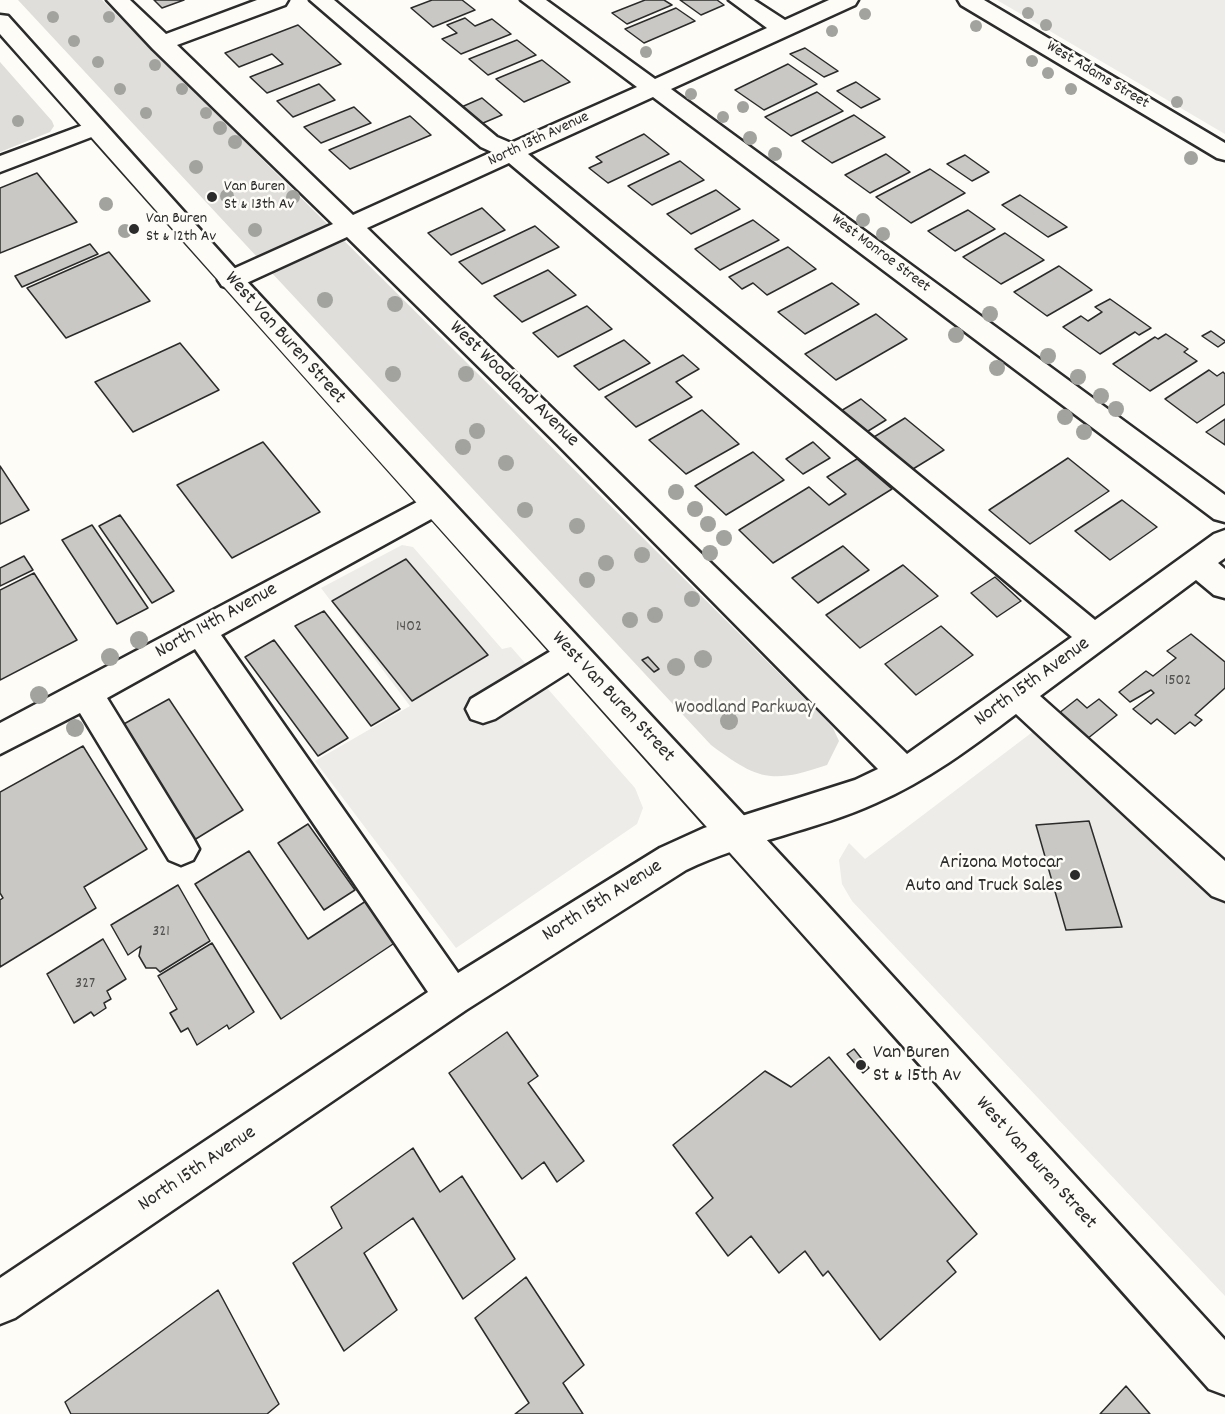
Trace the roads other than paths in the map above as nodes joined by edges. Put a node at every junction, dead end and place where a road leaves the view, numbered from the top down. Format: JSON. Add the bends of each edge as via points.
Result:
{"nodes":[{"id":1,"x":118,"y":0,"type":"edge"},
{"id":2,"x":277,"y":0,"type":"edge"},
{"id":3,"x":321,"y":0,"type":"edge"},
{"id":4,"x":532,"y":0,"type":"edge"},
{"id":5,"x":740,"y":0,"type":"edge"},
{"id":6,"x":847,"y":0,"type":"edge"},
{"id":7,"x":969,"y":0,"type":"edge"},
{"id":8,"x":0,"y":21,"type":"edge"},
{"id":9,"x":783,"y":29,"type":"junction"},
{"id":10,"x":161,"y":44,"type":"junction"},
{"id":11,"x":654,"y":87,"type":"junction"},
{"id":12,"x":94,"y":128,"type":"junction"},
{"id":13,"x":512,"y":153,"type":"junction"},
{"id":14,"x":1225,"y":153,"type":"edge"},
{"id":15,"x":0,"y":165,"type":"edge"},
{"id":16,"x":348,"y":226,"type":"junction"},
{"id":17,"x":231,"y":280,"type":"junction"},
{"id":18,"x":434,"y":504,"type":"junction"},
{"id":19,"x":1225,"y":511,"type":"edge"},
{"id":20,"x":1225,"y":542,"type":"edge"},
{"id":21,"x":1196,"y":563,"type":"junction"},
{"id":22,"x":1225,"y":586,"type":"edge"},
{"id":23,"x":200,"y":631,"type":"junction"},
{"id":24,"x":1095,"y":638,"type":"junction"},
{"id":25,"x":572,"y":654,"type":"junction"},
{"id":26,"x":86,"y":693,"type":"junction"},
{"id":27,"x":1017,"y":695,"type":"junction"},
{"id":28,"x":483,"y":710,"type":"dead end"},
{"id":29,"x":0,"y":740,"type":"edge"},
{"id":30,"x":904,"y":773,"type":"junction"},
{"id":31,"x":737,"y":835,"type":"junction"},
{"id":32,"x":181,"y":849,"type":"dead end"},
{"id":33,"x":1225,"y":884,"type":"edge"},
{"id":34,"x":453,"y":997,"type":"junction"},
{"id":35,"x":0,"y":1303,"type":"edge"},
{"id":36,"x":1225,"y":1373,"type":"edge"}],
"edges":[{"from":1,"to":10,"type":"street","name":"West Woodland Avenue"},
{"from":2,"to":10,"type":"street"},
{"from":3,"to":13,"type":"street","via":[[489,142]]},
{"from":4,"to":11,"type":"street","name":"West Monroe Street"},
{"from":5,"to":9,"type":"street"},
{"from":6,"to":9,"type":"street","name":"North 13th Avenue"},
{"from":7,"to":14,"type":"street","name":"West Adams Street"},
{"from":8,"to":12,"type":"street","name":"West Van Buren Street"},
{"from":9,"to":11,"type":"street","name":"North 13th Avenue"},
{"from":10,"to":16,"type":"street","name":"West Woodland Avenue"},
{"from":11,"to":13,"type":"street","name":"North 13th Avenue"},
{"from":11,"to":19,"type":"street","name":"West Monroe Street"},
{"from":12,"to":15,"type":"street"},
{"from":12,"to":17,"type":"street","name":"West Van Buren Street"},
{"from":13,"to":16,"type":"street","name":"North 13th Avenue"},
{"from":13,"to":24,"type":"street"},
{"from":16,"to":17,"type":"street","name":"North 13th Avenue"},
{"from":16,"to":30,"type":"street","name":"West Woodland Avenue","via":[[567,436]]},
{"from":17,"to":18,"type":"street","name":"West Van Buren Street"},
{"from":18,"to":23,"type":"street","name":"North 14th Avenue"},
{"from":18,"to":25,"type":"street","name":"West Van Buren Street"},
{"from":20,"to":21,"type":"street","name":"North 15th Avenue"},
{"from":21,"to":22,"type":"street"},
{"from":21,"to":24,"type":"street","name":"North 15th Avenue"},
{"from":23,"to":26,"type":"street","name":"North 14th Avenue"},
{"from":23,"to":34,"type":"street"},
{"from":24,"to":27,"type":"street","name":"North 15th Avenue"},
{"from":25,"to":28,"type":"street"},
{"from":25,"to":31,"type":"street","name":"West Van Buren Street"},
{"from":26,"to":29,"type":"street","name":"North 14th Avenue"},
{"from":26,"to":32,"type":"street"},
{"from":27,"to":30,"type":"street","name":"North 15th Avenue"},
{"from":27,"to":33,"type":"street"},
{"from":30,"to":31,"type":"street","name":"North 15th Avenue","via":[[863,793]]},
{"from":31,"to":34,"type":"street","name":"North 15th Avenue","via":[[673,858]]},
{"from":31,"to":36,"type":"street","name":"West Van Buren Street"},
{"from":34,"to":35,"type":"street","name":"North 15th Avenue"}]}
